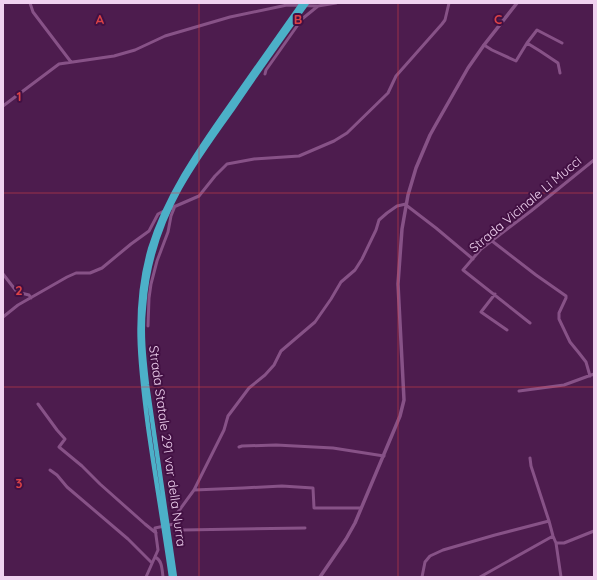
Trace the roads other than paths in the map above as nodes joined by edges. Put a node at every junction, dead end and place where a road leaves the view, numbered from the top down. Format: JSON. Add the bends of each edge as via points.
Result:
{"nodes":[{"id":1,"x":30,"y":3,"type":"edge"},
{"id":2,"x":302,"y":3,"type":"edge"},
{"id":3,"x":307,"y":3,"type":"edge"},
{"id":4,"x":336,"y":3,"type":"edge"},
{"id":5,"x":449,"y":3,"type":"edge"},
{"id":6,"x":517,"y":3,"type":"edge"},
{"id":7,"x":289,"y":4,"type":"edge"},
{"id":8,"x":316,"y":6,"type":"junction"},
{"id":9,"x":527,"y":43,"type":"junction"},
{"id":10,"x":562,"y":43,"type":"dead end"},
{"id":11,"x":484,"y":45,"type":"junction"},
{"id":12,"x":71,"y":62,"type":"junction"},
{"id":13,"x":560,"y":73,"type":"dead end"},
{"id":14,"x":265,"y":74,"type":"dead end"},
{"id":15,"x":3,"y":106,"type":"edge"},
{"id":16,"x":594,"y":160,"type":"edge"},
{"id":17,"x":406,"y":204,"type":"junction"},
{"id":18,"x":172,"y":205,"type":"junction"},
{"id":19,"x":166,"y":213,"type":"junction"},
{"id":20,"x":492,"y":241,"type":"junction"},
{"id":21,"x":473,"y":259,"type":"junction"},
{"id":22,"x":3,"y":274,"type":"edge"},
{"id":23,"x":495,"y":294,"type":"junction"},
{"id":24,"x":30,"y":298,"type":"junction"},
{"id":25,"x":3,"y":317,"type":"edge"},
{"id":26,"x":530,"y":323,"type":"dead end"},
{"id":27,"x":148,"y":326,"type":"dead end"},
{"id":28,"x":507,"y":330,"type":"dead end"},
{"id":29,"x":592,"y":375,"type":"edge"},
{"id":30,"x":519,"y":391,"type":"dead end"},
{"id":31,"x":38,"y":404,"type":"dead end"},
{"id":32,"x":239,"y":447,"type":"dead end"},
{"id":33,"x":384,"y":456,"type":"junction"},
{"id":34,"x":530,"y":458,"type":"dead end"},
{"id":35,"x":50,"y":470,"type":"dead end"},
{"id":36,"x":194,"y":490,"type":"junction"},
{"id":37,"x":361,"y":508,"type":"junction"},
{"id":38,"x":549,"y":521,"type":"junction"},
{"id":39,"x":174,"y":524,"type":"junction"},
{"id":40,"x":305,"y":528,"type":"dead end"},
{"id":41,"x":594,"y":531,"type":"edge"},
{"id":42,"x":156,"y":533,"type":"junction"},
{"id":43,"x":553,"y":536,"type":"junction"},
{"id":44,"x":556,"y":544,"type":"junction"},
{"id":45,"x":155,"y":557,"type":"junction"},
{"id":46,"x":152,"y":563,"type":"junction"},
{"id":47,"x":146,"y":577,"type":"edge"},
{"id":48,"x":163,"y":577,"type":"edge"},
{"id":49,"x":171,"y":577,"type":"edge"},
{"id":50,"x":175,"y":577,"type":"edge"},
{"id":51,"x":320,"y":577,"type":"edge"},
{"id":52,"x":422,"y":577,"type":"edge"},
{"id":53,"x":480,"y":577,"type":"edge"},
{"id":54,"x":561,"y":577,"type":"edge"}],
"edges":[{"from":1,"to":12,"type":"street","via":[[33,12]]},
{"from":2,"to":18,"type":"highway","name":"Strada Statale 291 var della Nurra","via":[[196,154],[176,187]]},
{"from":3,"to":18,"type":"highway","name":"Strada Statale 291 var della Nurra","via":[[205,148]]},
{"from":4,"to":8,"type":"street"},
{"from":5,"to":18,"type":"street","via":[[442,24],[396,76],[388,93],[347,134],[299,156],[227,164],[199,196]]},
{"from":6,"to":11,"type":"street"},
{"from":7,"to":8,"type":"street"},
{"from":7,"to":12,"type":"street","via":[[202,24],[114,56]]},
{"from":8,"to":14,"type":"street","via":[[302,19]]},
{"from":9,"to":10,"type":"street","via":[[538,30]]},
{"from":9,"to":11,"type":"street","via":[[516,61]]},
{"from":9,"to":13,"type":"street","via":[[558,63]]},
{"from":11,"to":17,"type":"street","via":[[430,135],[416,168]]},
{"from":12,"to":15,"type":"street","via":[[59,64]]},
{"from":16,"to":20,"type":"street","name":"Strada Vicinale Li Mucci"},
{"from":17,"to":21,"type":"street"},
{"from":17,"to":33,"type":"street","via":[[398,284],[404,400]]},
{"from":17,"to":36,"type":"street","via":[[397,206],[379,220],[362,259],[341,282],[315,322],[282,352],[265,375],[244,394],[228,416],[224,430]]},
{"from":18,"to":19,"type":"highway","name":"Strada Statale 291 var della Nurra"},
{"from":18,"to":24,"type":"street","via":[[158,214],[149,231],[102,268],[90,273],[76,273]]},
{"from":18,"to":27,"type":"street","via":[[168,232],[151,284]]},
{"from":19,"to":49,"type":"highway","name":"Strada Statale 291 var della Nurra","via":[[150,250],[144,277],[140,304],[139,346],[155,477]]},
{"from":19,"to":50,"type":"highway","name":"Strada Statale 291 var della Nurra","via":[[148,277],[143,333],[147,385]]},
{"from":20,"to":21,"type":"street","name":"Strada Vicinale Li Mucci"},
{"from":20,"to":29,"type":"street","via":[[566,296],[559,319],[570,342],[586,362]]},
{"from":21,"to":23,"type":"street","name":"Strada Vicinale Li Mucci","via":[[463,270]]},
{"from":22,"to":24,"type":"street","via":[[17,292],[29,295]]},
{"from":23,"to":26,"type":"street","name":"Strada Vicinale Li Mucci"},
{"from":23,"to":28,"type":"street","via":[[481,312]]},
{"from":24,"to":25,"type":"street"},
{"from":29,"to":30,"type":"street","via":[[564,385]]},
{"from":31,"to":42,"type":"street","via":[[65,439],[59,447]]},
{"from":32,"to":33,"type":"street","via":[[276,444],[333,448]]},
{"from":33,"to":37,"type":"street"},
{"from":34,"to":38,"type":"street"},
{"from":35,"to":46,"type":"street"},
{"from":36,"to":37,"type":"street","via":[[282,486],[313,488],[314,508]]},
{"from":36,"to":39,"type":"street","via":[[178,512]]},
{"from":37,"to":51,"type":"street","via":[[346,539]]},
{"from":38,"to":43,"type":"street"},
{"from":38,"to":52,"type":"street","via":[[443,550],[430,556],[425,562]]},
{"from":39,"to":40,"type":"street","via":[[182,530]]},
{"from":39,"to":42,"type":"street","via":[[155,528]]},
{"from":41,"to":44,"type":"street"},
{"from":42,"to":45,"type":"street","via":[[158,550]]},
{"from":43,"to":44,"type":"street"},
{"from":43,"to":53,"type":"street"},
{"from":44,"to":54,"type":"street"},
{"from":45,"to":46,"type":"street"},
{"from":45,"to":48,"type":"street","via":[[161,562]]},
{"from":46,"to":47,"type":"street"}]}
